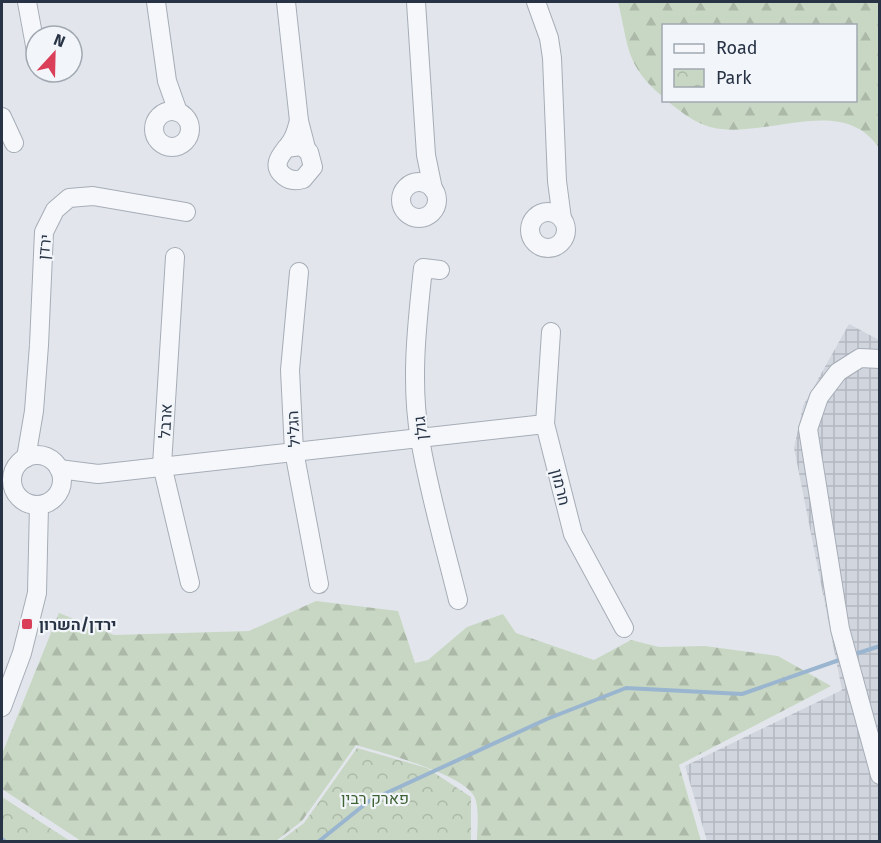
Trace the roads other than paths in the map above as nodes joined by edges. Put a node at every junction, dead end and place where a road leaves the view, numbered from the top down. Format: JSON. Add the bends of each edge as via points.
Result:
{"nodes":[{"id":1,"x":27,"y":2,"type":"edge"},
{"id":2,"x":156,"y":2,"type":"edge"},
{"id":3,"x":286,"y":2,"type":"edge"},
{"id":4,"x":416,"y":2,"type":"edge"},
{"id":5,"x":536,"y":2,"type":"edge"},
{"id":6,"x":31,"y":24,"type":"edge"},
{"id":7,"x":167,"y":81,"type":"junction"},
{"id":8,"x":178,"y":112,"type":"junction"},
{"id":9,"x":2,"y":117,"type":"edge"},
{"id":10,"x":159,"y":117,"type":"junction"},
{"id":11,"x":299,"y":121,"type":"junction"},
{"id":12,"x":14,"y":143,"type":"dead end"},
{"id":13,"x":286,"y":148,"type":"junction"},
{"id":14,"x":306,"y":148,"type":"junction"},
{"id":15,"x":426,"y":155,"type":"junction"},
{"id":16,"x":557,"y":181,"type":"junction"},
{"id":17,"x":412,"y":184,"type":"junction"},
{"id":18,"x":433,"y":189,"type":"junction"},
{"id":19,"x":186,"y":212,"type":"dead end"},
{"id":20,"x":543,"y":212,"type":"junction"},
{"id":21,"x":562,"y":219,"type":"junction"},
{"id":22,"x":174,"y":257,"type":"dead end"},
{"id":23,"x":440,"y":270,"type":"dead end"},
{"id":24,"x":299,"y":272,"type":"dead end"},
{"id":25,"x":551,"y":332,"type":"dead end"},
{"id":26,"x":879,"y":359,"type":"edge"},
{"id":27,"x":32,"y":423,"type":"junction"},
{"id":28,"x":545,"y":424,"type":"junction"},
{"id":29,"x":419,"y":437,"type":"junction"},
{"id":30,"x":294,"y":451,"type":"junction"},
{"id":31,"x":26,"y":458,"type":"junction"},
{"id":32,"x":54,"y":464,"type":"junction"},
{"id":33,"x":162,"y":465,"type":"junction"},
{"id":34,"x":98,"y":474,"type":"junction"},
{"id":35,"x":58,"y":493,"type":"junction"},
{"id":36,"x":39,"y":505,"type":"junction"},
{"id":37,"x":190,"y":583,"type":"dead end"},
{"id":38,"x":320,"y":584,"type":"dead end"},
{"id":39,"x":458,"y":600,"type":"dead end"},
{"id":40,"x":624,"y":628,"type":"dead end"},
{"id":41,"x":2,"y":707,"type":"edge"},
{"id":42,"x":879,"y":775,"type":"edge"}],
"edges":[{"from":1,"to":6,"type":"street"},
{"from":2,"to":7,"type":"street"},
{"from":3,"to":11,"type":"street"},
{"from":4,"to":15,"type":"street"},
{"from":5,"to":16,"type":"street","via":[[544,19],[552,58]]},
{"from":7,"to":8,"type":"street"},
{"from":7,"to":10,"type":"street"},
{"from":8,"to":10,"type":"street"},
{"from":8,"to":10,"type":"street","via":[[190,128],[188,138],[175,147],[165,146],[156,135]]},
{"from":9,"to":12,"type":"street"},
{"from":11,"to":13,"type":"street"},
{"from":11,"to":14,"type":"street"},
{"from":13,"to":14,"type":"street"},
{"from":13,"to":14,"type":"street","via":[[279,155],[278,164],[285,177],[294,180],[303,179],[313,167]]},
{"from":15,"to":17,"type":"street"},
{"from":15,"to":18,"type":"street"},
{"from":16,"to":20,"type":"street"},
{"from":16,"to":21,"type":"street"},
{"from":17,"to":18,"type":"street","via":[[425,183]]},
{"from":17,"to":18,"type":"street","via":[[403,192],[401,201],[408,214],[417,217],[427,216],[434,209],[437,199]]},
{"from":19,"to":27,"type":"street","name":"ירדן","via":[[93,196],[69,198],[55,210],[44,232]]},
{"from":20,"to":21,"type":"street"},
{"from":20,"to":21,"type":"street","via":[[531,226],[531,236],[541,246],[551,247],[563,239],[566,229]]},
{"from":22,"to":33,"type":"street","name":"ארבל"},
{"from":23,"to":29,"type":"street","name":"גולן","via":[[423,268],[416,339]]},
{"from":24,"to":30,"type":"street","name":"הגליל","via":[[290,370]]},
{"from":25,"to":28,"type":"street","name":"חרמון"},
{"from":26,"to":42,"type":"street","via":[[860,358],[837,372],[819,397],[808,429],[840,629]]},
{"from":27,"to":31,"type":"street","name":"ירדן"},
{"from":27,"to":32,"type":"street"},
{"from":28,"to":29,"type":"street"},
{"from":28,"to":40,"type":"street","name":"חרמון","via":[[573,534]]},
{"from":29,"to":30,"type":"street"},
{"from":29,"to":39,"type":"street","name":"גולן"},
{"from":30,"to":33,"type":"street"},
{"from":30,"to":38,"type":"street","name":"הגליל"},
{"from":31,"to":32,"type":"street","via":[[36,455]]},
{"from":31,"to":36,"type":"street","via":[[17,466],[11,484],[24,501]]},
{"from":32,"to":34,"type":"street"},
{"from":32,"to":35,"type":"street","via":[[62,482]]},
{"from":33,"to":34,"type":"street"},
{"from":33,"to":37,"type":"street","name":"ארבל"},
{"from":34,"to":35,"type":"street"},
{"from":35,"to":36,"type":"street"},
{"from":36,"to":41,"type":"street","via":[[38,593]]}]}
